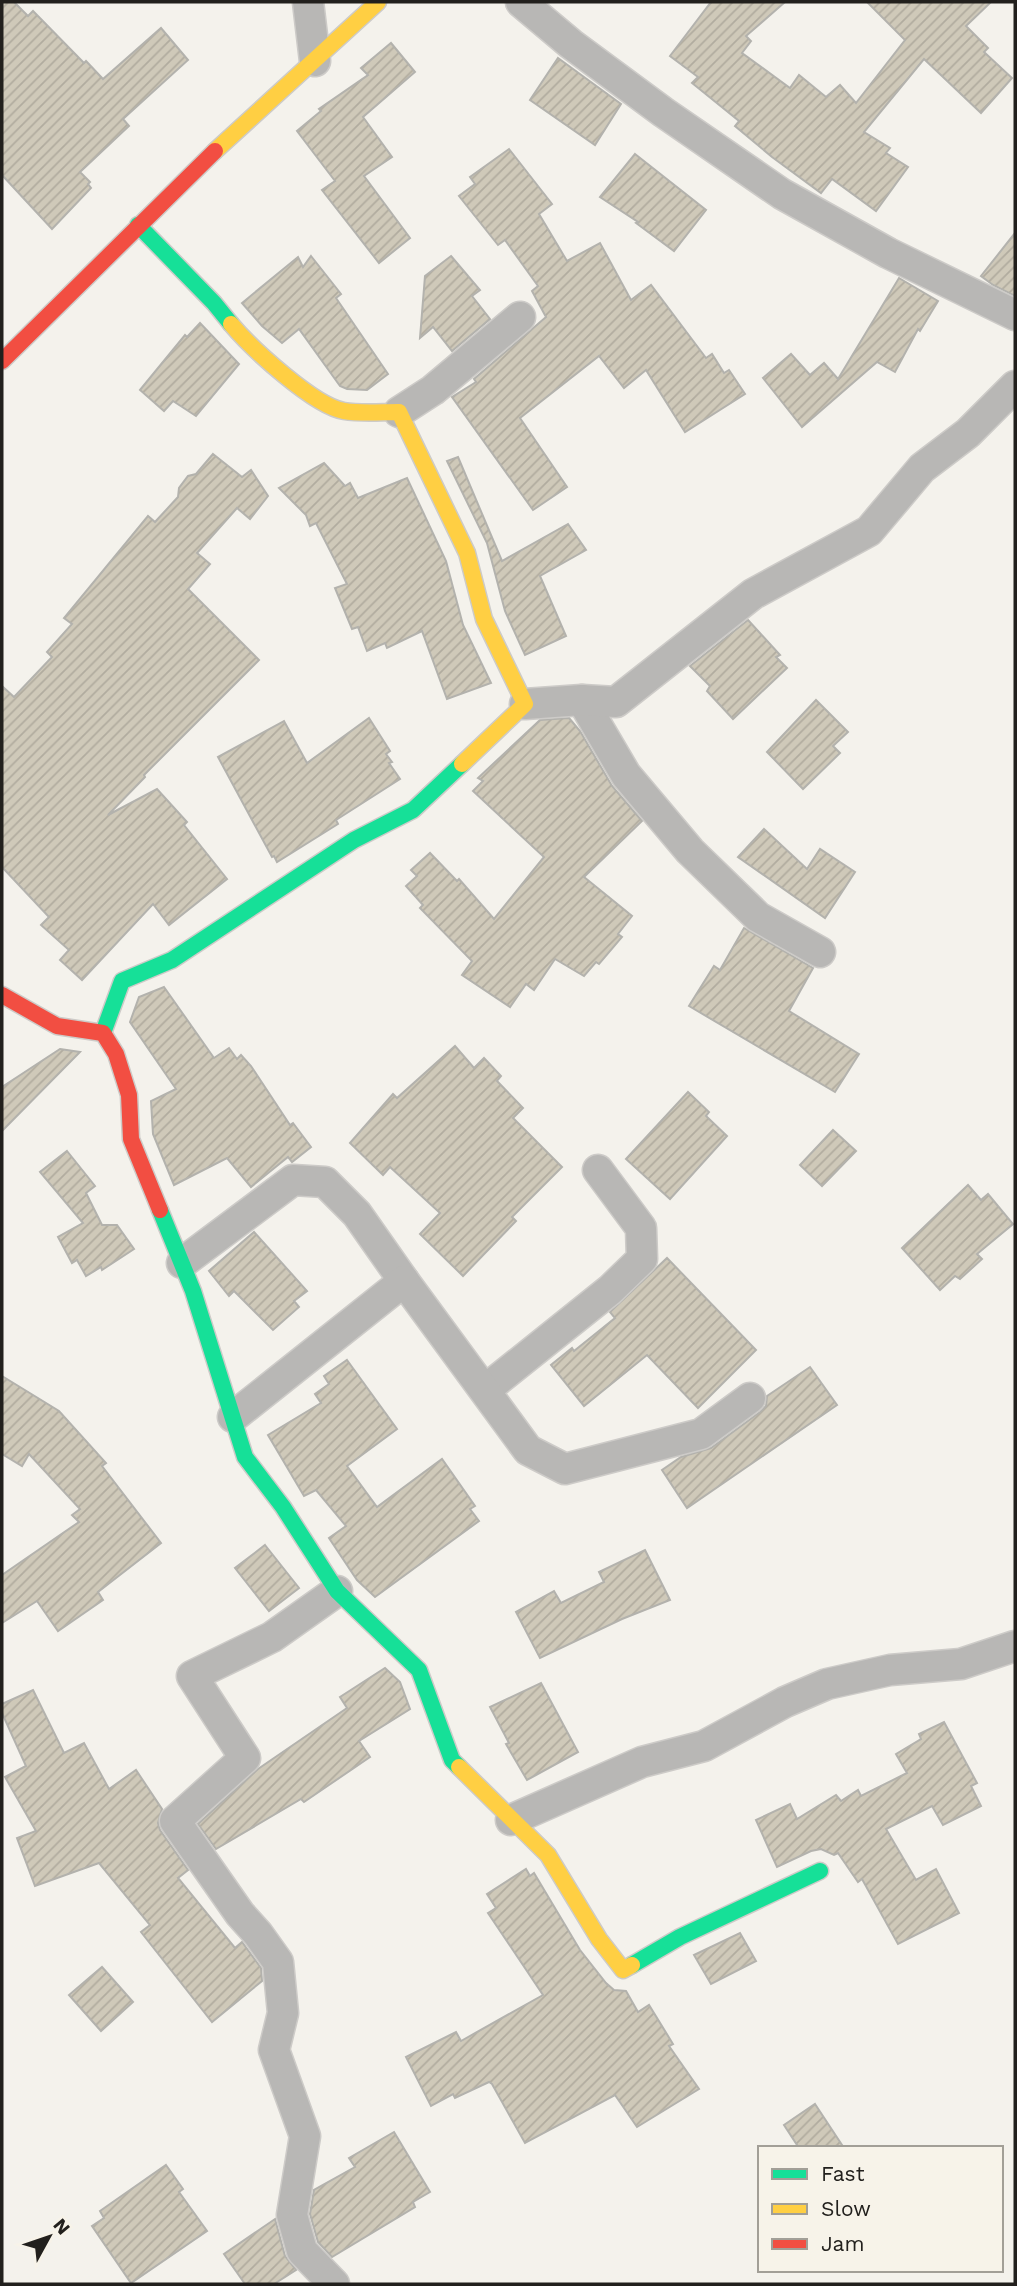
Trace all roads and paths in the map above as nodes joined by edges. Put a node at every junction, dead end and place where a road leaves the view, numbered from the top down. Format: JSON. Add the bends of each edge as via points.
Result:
{"nodes":[{"id":1,"x":309,"y":2,"type":"edge"},
{"id":2,"x":378,"y":2,"type":"edge"},
{"id":3,"x":522,"y":2,"type":"edge"},
{"id":4,"x":314,"y":61,"type":"junction"},
{"id":5,"x":138,"y":225,"type":"junction"},
{"id":6,"x":1015,"y":314,"type":"edge"},
{"id":7,"x":520,"y":317,"type":"dead end"},
{"id":8,"x":2,"y":361,"type":"edge"},
{"id":9,"x":1015,"y":386,"type":"edge"},
{"id":10,"x":399,"y":411,"type":"junction"},
{"id":11,"x":582,"y":700,"type":"junction"},
{"id":12,"x":525,"y":704,"type":"junction"},
{"id":13,"x":820,"y":952,"type":"dead end"},
{"id":14,"x":2,"y":995,"type":"edge"},
{"id":15,"x":103,"y":1033,"type":"junction"},
{"id":16,"x":598,"y":1170,"type":"dead end"},
{"id":17,"x":182,"y":1263,"type":"junction"},
{"id":18,"x":404,"y":1281,"type":"junction"},
{"id":19,"x":485,"y":1390,"type":"junction"},
{"id":20,"x":750,"y":1398,"type":"dead end"},
{"id":21,"x":233,"y":1417,"type":"junction"},
{"id":22,"x":337,"y":1591,"type":"junction"},
{"id":23,"x":1015,"y":1646,"type":"edge"},
{"id":24,"x":511,"y":1820,"type":"junction"},
{"id":25,"x":820,"y":1871,"type":"dead end"},
{"id":26,"x":327,"y":2282,"type":"edge"}],
"edges":[{"from":1,"to":4,"type":"street"},
{"from":2,"to":4,"type":"street"},
{"from":3,"to":6,"type":"street","via":[[663,112],[782,194],[888,253]]},
{"from":4,"to":5,"type":"street"},
{"from":5,"to":8,"type":"street"},
{"from":5,"to":10,"type":"street","via":[[246,342],[316,399],[342,411]]},
{"from":7,"to":10,"type":"street","via":[[433,390]]},
{"from":9,"to":11,"type":"street","via":[[968,433],[922,468],[869,531],[753,594],[615,702]]},
{"from":10,"to":12,"type":"street","via":[[467,553],[484,619]]},
{"from":11,"to":12,"type":"street"},
{"from":11,"to":13,"type":"street","via":[[626,775],[690,850],[758,917]]},
{"from":12,"to":15,"type":"street","via":[[413,810],[354,840],[172,960],[122,981]]},
{"from":14,"to":15,"type":"street","via":[[57,1026]]},
{"from":15,"to":17,"type":"street","via":[[116,1054],[129,1095],[131,1139]]},
{"from":16,"to":19,"type":"street","via":[[641,1228],[642,1259]]},
{"from":17,"to":18,"type":"street","via":[[293,1180],[325,1182],[357,1214]]},
{"from":17,"to":21,"type":"street"},
{"from":18,"to":19,"type":"street"},
{"from":18,"to":21,"type":"street"},
{"from":19,"to":20,"type":"street","via":[[528,1450],[565,1469],[701,1434]]},
{"from":21,"to":22,"type":"street","via":[[245,1457]]},
{"from":22,"to":24,"type":"street","via":[[419,1670],[452,1760]]},
{"from":22,"to":26,"type":"street","via":[[272,1637],[192,1676],[246,1758],[175,1821],[278,1962],[283,2013],[274,2050],[304,2136],[292,2215],[302,2251]]},
{"from":23,"to":24,"type":"street","via":[[961,1664],[890,1670],[827,1684],[704,1746],[642,1762]]},
{"from":24,"to":25,"type":"street","via":[[548,1855],[623,1970],[680,1937]]}]}
